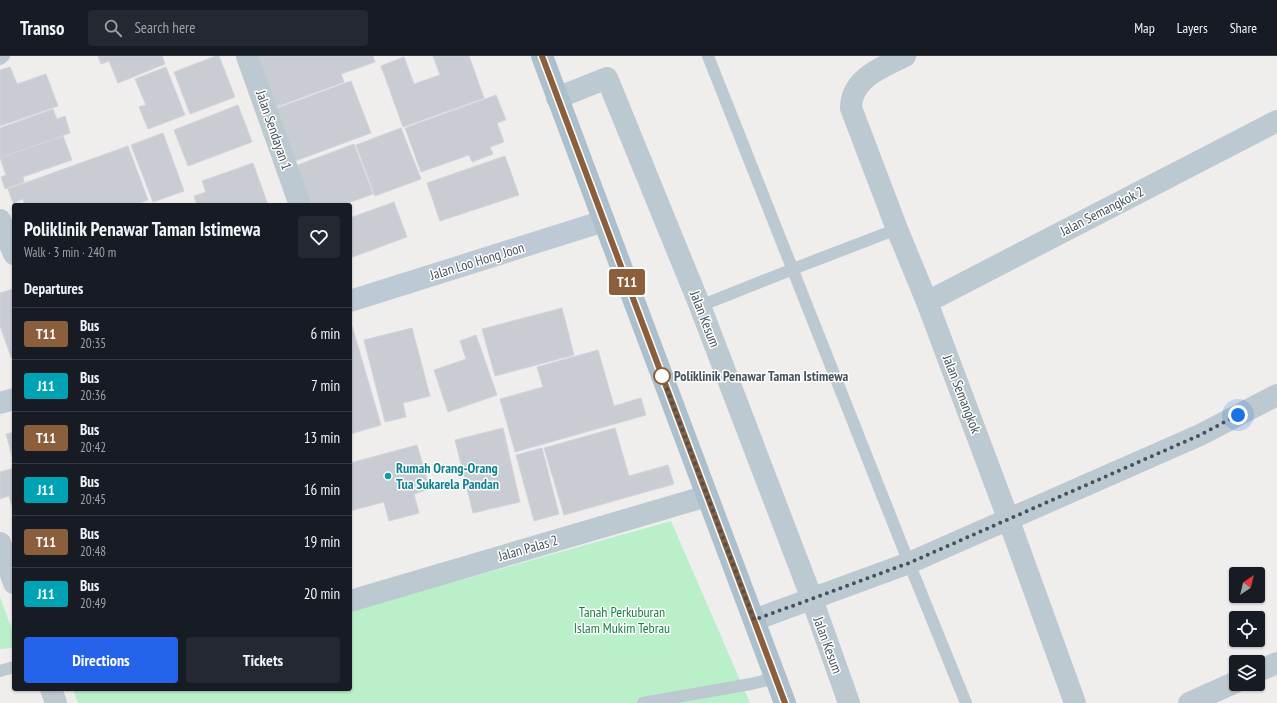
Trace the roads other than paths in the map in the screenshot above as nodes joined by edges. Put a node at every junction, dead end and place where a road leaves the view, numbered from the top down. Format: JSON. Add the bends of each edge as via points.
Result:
{"nodes":[{"id":1,"x":4,"y":56,"type":"edge"},
{"id":2,"x":247,"y":56,"type":"edge"},
{"id":3,"x":542,"y":56,"type":"edge"},
{"id":4,"x":708,"y":56,"type":"edge"},
{"id":5,"x":905,"y":56,"type":"edge"},
{"id":6,"x":0,"y":59,"type":"edge"},
{"id":7,"x":557,"y":98,"type":"junction"},
{"id":8,"x":1277,"y":121,"type":"edge"},
{"id":9,"x":299,"y":203,"type":"edge"},
{"id":10,"x":0,"y":220,"type":"edge"},
{"id":11,"x":604,"y":221,"type":"junction"},
{"id":12,"x":897,"y":229,"type":"junction"},
{"id":13,"x":12,"y":249,"type":"edge"},
{"id":14,"x":793,"y":269,"type":"junction"},
{"id":15,"x":352,"y":300,"type":"edge"},
{"id":16,"x":927,"y":302,"type":"junction"},
{"id":17,"x":700,"y":306,"type":"junction"},
{"id":18,"x":1277,"y":395,"type":"edge"},
{"id":19,"x":12,"y":400,"type":"edge"},
{"id":20,"x":0,"y":403,"type":"edge"},
{"id":21,"x":707,"y":496,"type":"junction"},
{"id":22,"x":1008,"y":518,"type":"junction"},
{"id":23,"x":0,"y":543,"type":"edge"},
{"id":24,"x":909,"y":563,"type":"junction"},
{"id":25,"x":12,"y":577,"type":"edge"},
{"id":26,"x":812,"y":599,"type":"junction"},
{"id":27,"x":352,"y":600,"type":"edge"},
{"id":28,"x":754,"y":620,"type":"junction"},
{"id":29,"x":1277,"y":663,"type":"edge"},
{"id":30,"x":12,"y":668,"type":"edge"},
{"id":31,"x":1265,"y":668,"type":"edge"},
{"id":32,"x":0,"y":671,"type":"edge"},
{"id":33,"x":775,"y":678,"type":"junction"},
{"id":34,"x":1229,"y":685,"type":"edge"},
{"id":35,"x":52,"y":691,"type":"edge"},
{"id":36,"x":56,"y":703,"type":"edge"},
{"id":37,"x":643,"y":703,"type":"edge"},
{"id":38,"x":785,"y":703,"type":"edge"},
{"id":39,"x":849,"y":703,"type":"edge"},
{"id":40,"x":966,"y":703,"type":"edge"},
{"id":41,"x":1075,"y":703,"type":"edge"},
{"id":42,"x":1189,"y":703,"type":"edge"}],
"edges":[{"from":1,"to":6,"type":"lane"},
{"from":2,"to":9,"type":"street","name":"Jalan Sendayan 1"},
{"from":3,"to":7,"type":"main road"},
{"from":4,"to":14,"type":"lane"},
{"from":5,"to":12,"type":"street","name":"Jalan Semangkok","via":[[868,75],[857,87],[851,101],[851,108]]},
{"from":7,"to":11,"type":"main road"},
{"from":7,"to":17,"type":"street","name":"Jalan Kesum","via":[[607,78]]},
{"from":8,"to":16,"type":"street","name":"Jalan Semangkok 2"},
{"from":10,"to":13,"type":"street"},
{"from":11,"to":15,"type":"street","name":"Jalan Loo Hong Joon"},
{"from":11,"to":21,"type":"main road"},
{"from":12,"to":14,"type":"lane"},
{"from":12,"to":16,"type":"street","name":"Jalan Semangkok"},
{"from":14,"to":17,"type":"lane"},
{"from":14,"to":24,"type":"lane"},
{"from":16,"to":22,"type":"street","name":"Jalan Semangkok"},
{"from":17,"to":26,"type":"street","name":"Jalan Kesum"},
{"from":18,"to":22,"type":"street","via":[[1200,435]]},
{"from":19,"to":20,"type":"street"},
{"from":21,"to":27,"type":"street","name":"Jalan Palas 2"},
{"from":21,"to":28,"type":"main road"},
{"from":22,"to":24,"type":"street"},
{"from":22,"to":41,"type":"street","name":"Jalan Semangkok"},
{"from":23,"to":25,"type":"street"},
{"from":24,"to":26,"type":"street"},
{"from":24,"to":40,"type":"lane"},
{"from":26,"to":28,"type":"street"},
{"from":26,"to":39,"type":"street","name":"Jalan Kesum"},
{"from":28,"to":33,"type":"main road"},
{"from":29,"to":31,"type":"street"},
{"from":30,"to":32,"type":"lane"},
{"from":33,"to":37,"type":"lane"},
{"from":33,"to":38,"type":"main road"},
{"from":34,"to":42,"type":"street"},
{"from":35,"to":36,"type":"street"}]}
